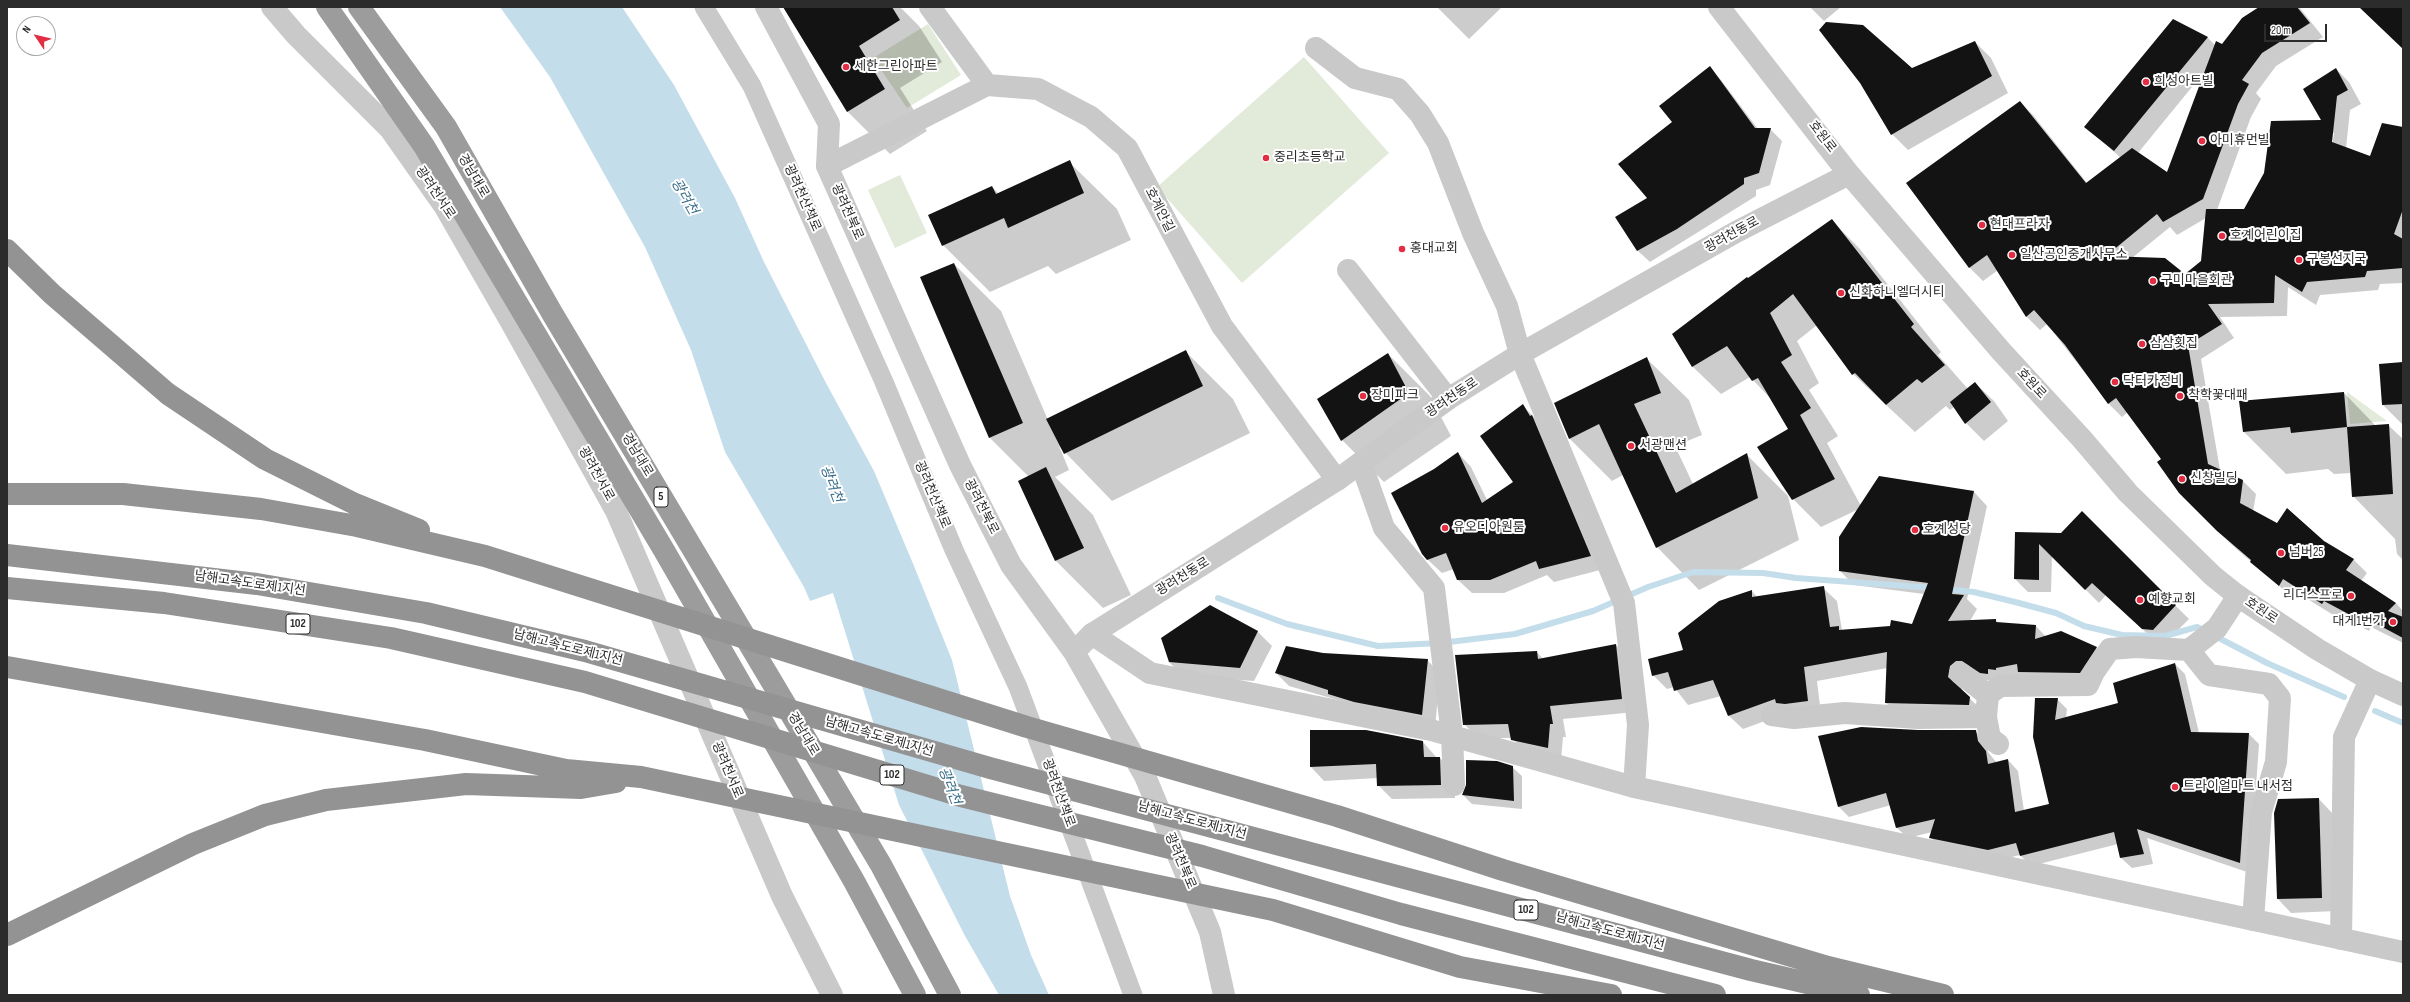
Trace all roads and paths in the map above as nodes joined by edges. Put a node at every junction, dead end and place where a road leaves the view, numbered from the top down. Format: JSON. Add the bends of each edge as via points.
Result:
{"nodes":[{"id":1,"x":272,"y":7,"type":"edge"},
{"id":2,"x":327,"y":7,"type":"edge"},
{"id":3,"x":359,"y":7,"type":"edge"},
{"id":4,"x":704,"y":7,"type":"edge"},
{"id":5,"x":766,"y":7,"type":"edge"},
{"id":6,"x":930,"y":7,"type":"edge"},
{"id":7,"x":1719,"y":7,"type":"edge"},
{"id":8,"x":1316,"y":48,"type":"dead end"},
{"id":9,"x":987,"y":85,"type":"junction"},
{"id":10,"x":827,"y":166,"type":"junction"},
{"id":11,"x":1849,"y":174,"type":"junction"},
{"id":12,"x":7,"y":250,"type":"edge"},
{"id":13,"x":1348,"y":270,"type":"dead end"},
{"id":14,"x":1520,"y":354,"type":"junction"},
{"id":15,"x":1448,"y":399,"type":"junction"},
{"id":16,"x":1361,"y":463,"type":"junction"},
{"id":17,"x":1337,"y":480,"type":"junction"},
{"id":18,"x":7,"y":494,"type":"edge"},
{"id":19,"x":7,"y":555,"type":"edge"},
{"id":20,"x":485,"y":556,"type":"junction"},
{"id":21,"x":7,"y":588,"type":"edge"},
{"id":22,"x":2238,"y":596,"type":"junction"},
{"id":23,"x":1092,"y":634,"type":"junction"},
{"id":24,"x":2189,"y":650,"type":"junction"},
{"id":25,"x":1074,"y":652,"type":"junction"},
{"id":26,"x":7,"y":667,"type":"edge"},
{"id":27,"x":1960,"y":673,"type":"dead end"},
{"id":28,"x":2370,"y":680,"type":"junction"},
{"id":29,"x":1988,"y":695,"type":"junction"},
{"id":30,"x":2403,"y":695,"type":"edge"},
{"id":31,"x":1772,"y":716,"type":"dead end"},
{"id":32,"x":1986,"y":717,"type":"junction"},
{"id":33,"x":1452,"y":736,"type":"junction"},
{"id":34,"x":1998,"y":744,"type":"dead end"},
{"id":35,"x":641,"y":777,"type":"junction"},
{"id":36,"x":1454,"y":785,"type":"dead end"},
{"id":37,"x":1634,"y":787,"type":"junction"},
{"id":38,"x":2253,"y":920,"type":"junction"},
{"id":39,"x":7,"y":935,"type":"edge"},
{"id":40,"x":2341,"y":939,"type":"junction"},
{"id":41,"x":2403,"y":952,"type":"edge"},
{"id":42,"x":832,"y":995,"type":"edge"},
{"id":43,"x":915,"y":995,"type":"edge"},
{"id":44,"x":950,"y":995,"type":"edge"},
{"id":45,"x":1133,"y":995,"type":"edge"},
{"id":46,"x":1224,"y":995,"type":"edge"},
{"id":47,"x":1611,"y":995,"type":"edge"},
{"id":48,"x":1715,"y":995,"type":"edge"},
{"id":49,"x":1859,"y":995,"type":"edge"},
{"id":50,"x":1943,"y":995,"type":"edge"}],
"edges":[{"from":1,"to":42,"type":"street","name":"광려천서로","via":[[296,35],[390,129],[445,207],[508,315],[616,511],[782,896]]},
{"from":2,"to":43,"type":"highway","name":"경남대로","number":"5","via":[[424,146],[669,559],[854,881]]},
{"from":3,"to":44,"type":"highway","name":"경남대로","number":"5","via":[[446,127],[552,313],[881,865]]},
{"from":4,"to":45,"type":"street","name":"광려천산책로","via":[[752,86],[884,382],[954,550],[1018,687]]},
{"from":5,"to":10,"type":"street","name":"광려천북로","via":[[829,124]]},
{"from":6,"to":9,"type":"street"},
{"from":7,"to":11,"type":"street","name":"호원로"},
{"from":8,"to":14,"type":"street","via":[[1354,78],[1398,90],[1420,114],[1438,144],[1472,233],[1507,306]]},
{"from":9,"to":10,"type":"street"},
{"from":9,"to":17,"type":"street","name":"호계안길","via":[[1038,89],[1091,117],[1127,148],[1222,326]]},
{"from":10,"to":25,"type":"street","name":"광려천북로","via":[[960,465],[1011,565]]},
{"from":11,"to":14,"type":"street","name":"광려천동로","via":[[1736,232]]},
{"from":11,"to":22,"type":"street","name":"호원로","via":[[2001,351],[2128,493],[2213,576]]},
{"from":12,"to":20,"type":"highway","via":[[52,294],[168,394],[265,459],[355,504]]},
{"from":13,"to":15,"type":"street"},
{"from":14,"to":15,"type":"street","name":"광려천동로"},
{"from":14,"to":37,"type":"street","via":[[1624,603],[1638,725]]},
{"from":15,"to":16,"type":"street","name":"광려천동로"},
{"from":16,"to":17,"type":"street","name":"광려천동로"},
{"from":16,"to":33,"type":"street","via":[[1384,528],[1434,588]]},
{"from":17,"to":23,"type":"street","name":"광려천동로"},
{"from":18,"to":20,"type":"highway","via":[[123,494],[261,509],[357,526]]},
{"from":19,"to":49,"type":"highway","name":"남해고속도로제1지선","number":"102","via":[[257,584],[426,613],[585,651],[953,758],[1751,970]]},
{"from":20,"to":50,"type":"highway","via":[[1027,727],[1337,816],[1503,870],[1828,967]]},
{"from":21,"to":48,"type":"highway","number":"102","via":[[164,602],[384,637],[585,682],[961,796],[1202,856],[1401,914]]},
{"from":22,"to":24,"type":"street","via":[[2217,628]]},
{"from":22,"to":28,"type":"street","name":"호원로","via":[[2317,649]]},
{"from":23,"to":25,"type":"street","name":"광려천동로"},
{"from":23,"to":33,"type":"street","via":[[1150,673]]},
{"from":24,"to":29,"type":"street","via":[[2136,647],[2110,649],[2088,684],[2000,686]]},
{"from":24,"to":38,"type":"street","via":[[2209,675],[2269,684],[2280,698],[2276,762],[2261,812]]},
{"from":25,"to":46,"type":"street","name":"광려천북로","via":[[1145,776],[1210,932]]},
{"from":26,"to":35,"type":"highway","via":[[425,740],[566,770]]},
{"from":27,"to":29,"type":"street"},
{"from":28,"to":30,"type":"street","name":"호원로"},
{"from":28,"to":40,"type":"street","via":[[2344,737]]},
{"from":29,"to":32,"type":"street"},
{"from":31,"to":32,"type":"street","via":[[1794,718],[1845,713],[1918,718]]},
{"from":32,"to":34,"type":"street","via":[[1990,738]]},
{"from":33,"to":36,"type":"street"},
{"from":33,"to":37,"type":"street"},
{"from":35,"to":39,"type":"highway","via":[[581,788],[466,784],[326,800],[265,815],[193,844]]},
{"from":35,"to":47,"type":"highway","via":[[1273,910],[1460,967]]},
{"from":37,"to":38,"type":"street"},
{"from":38,"to":40,"type":"street"},
{"from":40,"to":41,"type":"street"}]}
